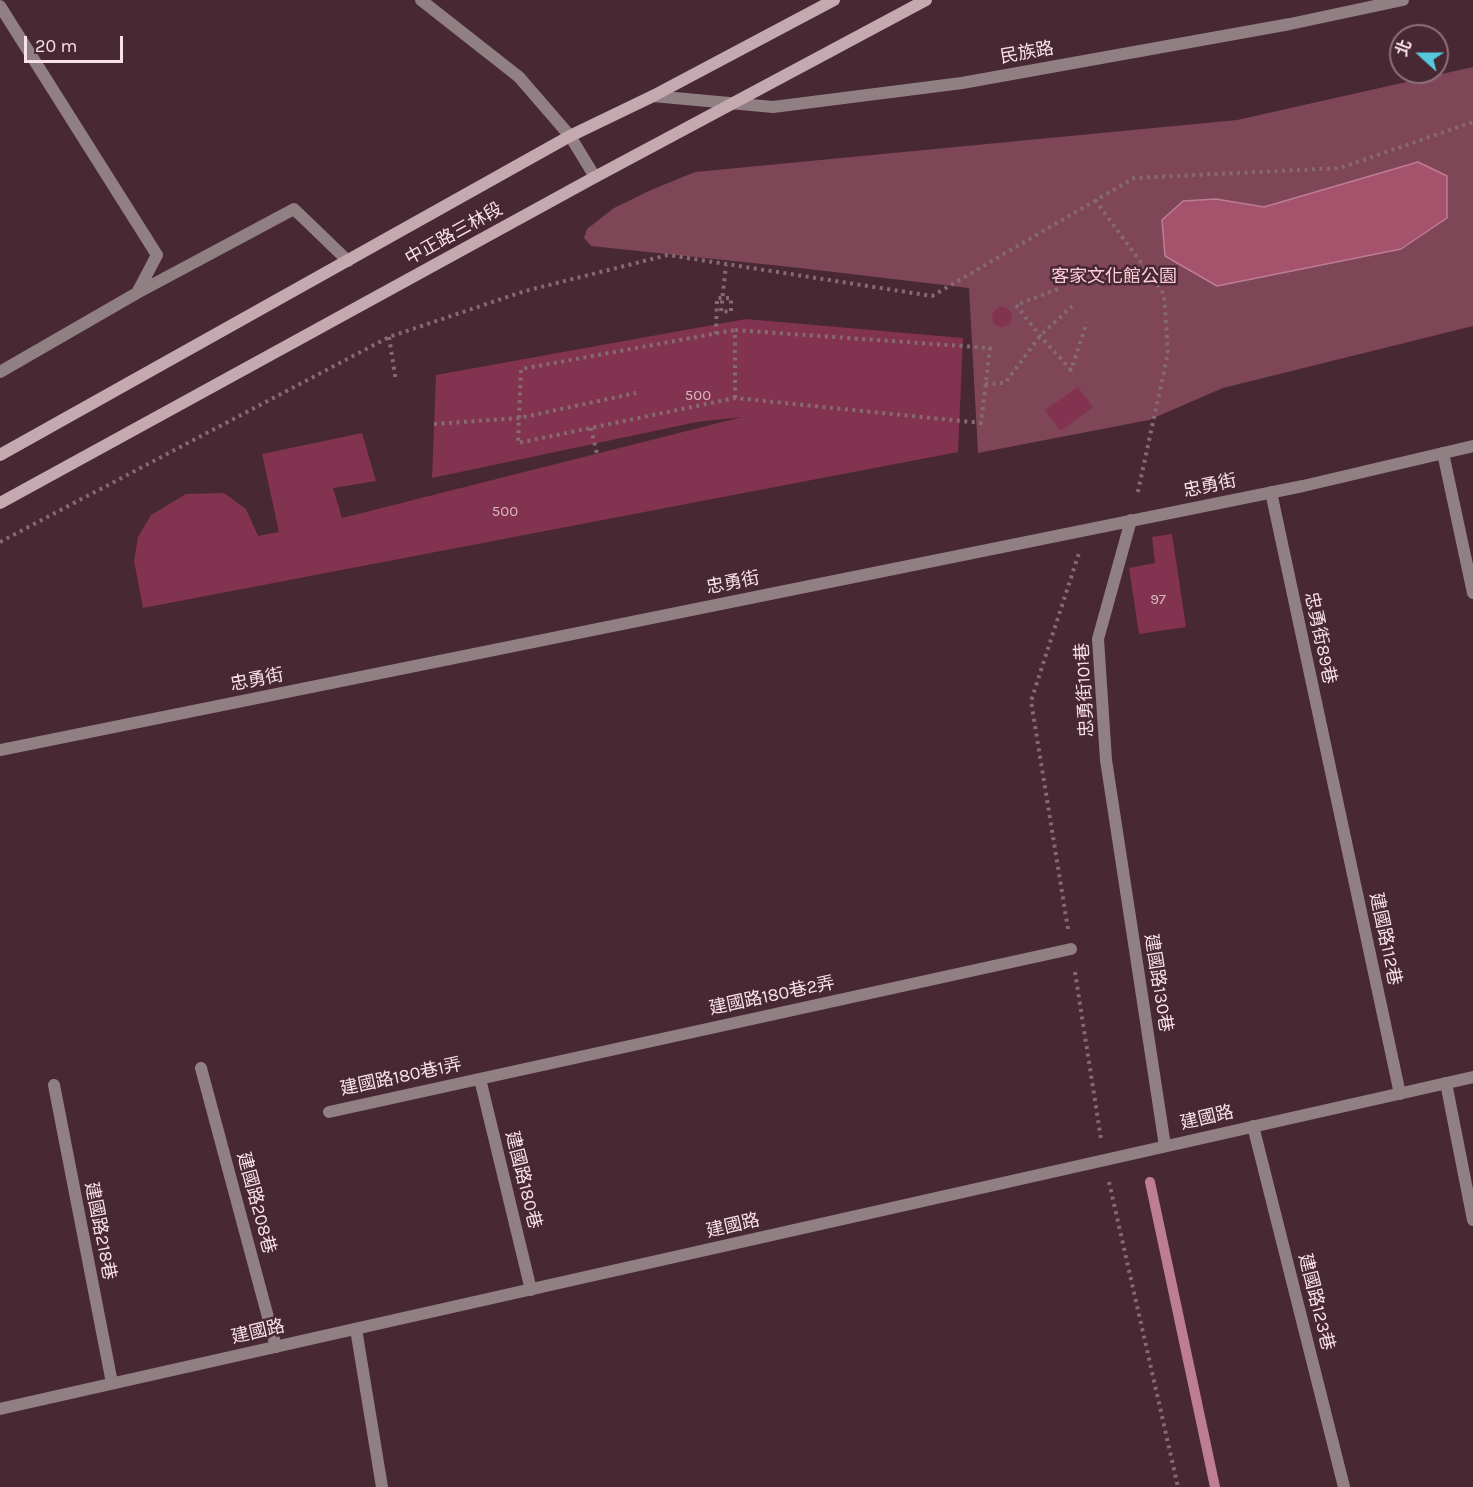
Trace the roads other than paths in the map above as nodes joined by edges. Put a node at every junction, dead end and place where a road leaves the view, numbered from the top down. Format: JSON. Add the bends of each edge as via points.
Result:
{"nodes":[{"id":1,"x":421,"y":0,"type":"edge"},
{"id":2,"x":834,"y":0,"type":"edge"},
{"id":3,"x":926,"y":0,"type":"edge"},
{"id":4,"x":1403,"y":0,"type":"edge"},
{"id":5,"x":0,"y":6,"type":"edge"},
{"id":6,"x":653,"y":96,"type":"junction"},
{"id":7,"x":732,"y":105,"type":"junction"},
{"id":8,"x":570,"y":136,"type":"junction"},
{"id":9,"x":596,"y":177,"type":"junction"},
{"id":10,"x":348,"y":261,"type":"junction"},
{"id":11,"x":136,"y":293,"type":"junction"},
{"id":12,"x":0,"y":372,"type":"edge"},
{"id":13,"x":1473,"y":446,"type":"edge"},
{"id":14,"x":1443,"y":453,"type":"junction"},
{"id":15,"x":0,"y":455,"type":"edge"},
{"id":16,"x":1271,"y":492,"type":"junction"},
{"id":17,"x":0,"y":502,"type":"edge"},
{"id":18,"x":1131,"y":520,"type":"junction"},
{"id":19,"x":1473,"y":592,"type":"edge"},
{"id":20,"x":0,"y":750,"type":"edge"},
{"id":21,"x":1335,"y":791,"type":"joint"},
{"id":22,"x":1116,"y":825,"type":"joint"},
{"id":23,"x":1071,"y":949,"type":"road end"},
{"id":24,"x":201,"y":1068,"type":"dead end"},
{"id":25,"x":1473,"y":1077,"type":"edge"},
{"id":26,"x":480,"y":1078,"type":"junction"},
{"id":27,"x":1446,"y":1083,"type":"junction"},
{"id":28,"x":54,"y":1085,"type":"dead end"},
{"id":29,"x":1400,"y":1094,"type":"junction"},
{"id":30,"x":329,"y":1112,"type":"dead end"},
{"id":31,"x":1253,"y":1126,"type":"junction"},
{"id":32,"x":1165,"y":1146,"type":"junction"},
{"id":33,"x":1473,"y":1220,"type":"edge"},
{"id":34,"x":531,"y":1290,"type":"junction"},
{"id":35,"x":356,"y":1329,"type":"junction"},
{"id":36,"x":276,"y":1347,"type":"junction"},
{"id":37,"x":112,"y":1383,"type":"junction"},
{"id":38,"x":0,"y":1409,"type":"edge"},
{"id":39,"x":382,"y":1487,"type":"edge"},
{"id":40,"x":1344,"y":1487,"type":"edge"}],
"edges":[{"from":1,"to":8,"type":"street","via":[[519,77]]},
{"from":2,"to":6,"type":"main road","name":"中正路三林段"},
{"from":3,"to":7,"type":"main road","name":"中正路三林段"},
{"from":4,"to":7,"type":"street","name":"民族路","via":[[962,83],[772,107]]},
{"from":5,"to":11,"type":"street","via":[[157,255]]},
{"from":6,"to":7,"type":"street","name":"民族路"},
{"from":6,"to":8,"type":"main road","name":"中正路三林段"},
{"from":7,"to":9,"type":"main road","name":"中正路三林段"},
{"from":8,"to":9,"type":"street"},
{"from":8,"to":10,"type":"main road","name":"中正路三林段"},
{"from":9,"to":17,"type":"main road","name":"中正路三林段"},
{"from":10,"to":11,"type":"street","via":[[294,209]]},
{"from":10,"to":15,"type":"main road","name":"中正路三林段"},
{"from":11,"to":12,"type":"street"},
{"from":13,"to":14,"type":"street","name":"忠勇街"},
{"from":14,"to":16,"type":"street","name":"忠勇街"},
{"from":14,"to":19,"type":"street"},
{"from":16,"to":18,"type":"street","name":"忠勇街"},
{"from":16,"to":21,"type":"street","name":"忠勇街89巷"},
{"from":18,"to":20,"type":"street","name":"忠勇街"},
{"from":18,"to":22,"type":"street","name":"忠勇街101巷","via":[[1098,639],[1106,760]]},
{"from":21,"to":29,"type":"street","name":"建國路112巷"},
{"from":22,"to":32,"type":"street","name":"建國路130巷"},
{"from":23,"to":26,"type":"street","name":"建國路180巷2弄"},
{"from":24,"to":36,"type":"street","name":"建國路208巷"},
{"from":25,"to":27,"type":"street","name":"建國路"},
{"from":26,"to":30,"type":"street","name":"建國路180巷1弄"},
{"from":26,"to":34,"type":"street","name":"建國路180巷"},
{"from":27,"to":29,"type":"street","name":"建國路"},
{"from":27,"to":33,"type":"street"},
{"from":28,"to":37,"type":"street","name":"建國路218巷"},
{"from":29,"to":31,"type":"street","name":"建國路"},
{"from":31,"to":32,"type":"street","name":"建國路"},
{"from":31,"to":40,"type":"street","name":"建國路123巷"},
{"from":32,"to":34,"type":"street","name":"建國路"},
{"from":34,"to":35,"type":"street","name":"建國路"},
{"from":35,"to":36,"type":"street","name":"建國路"},
{"from":35,"to":39,"type":"street"},
{"from":36,"to":37,"type":"street","name":"建國路"},
{"from":37,"to":38,"type":"street","name":"建國路"}]}
